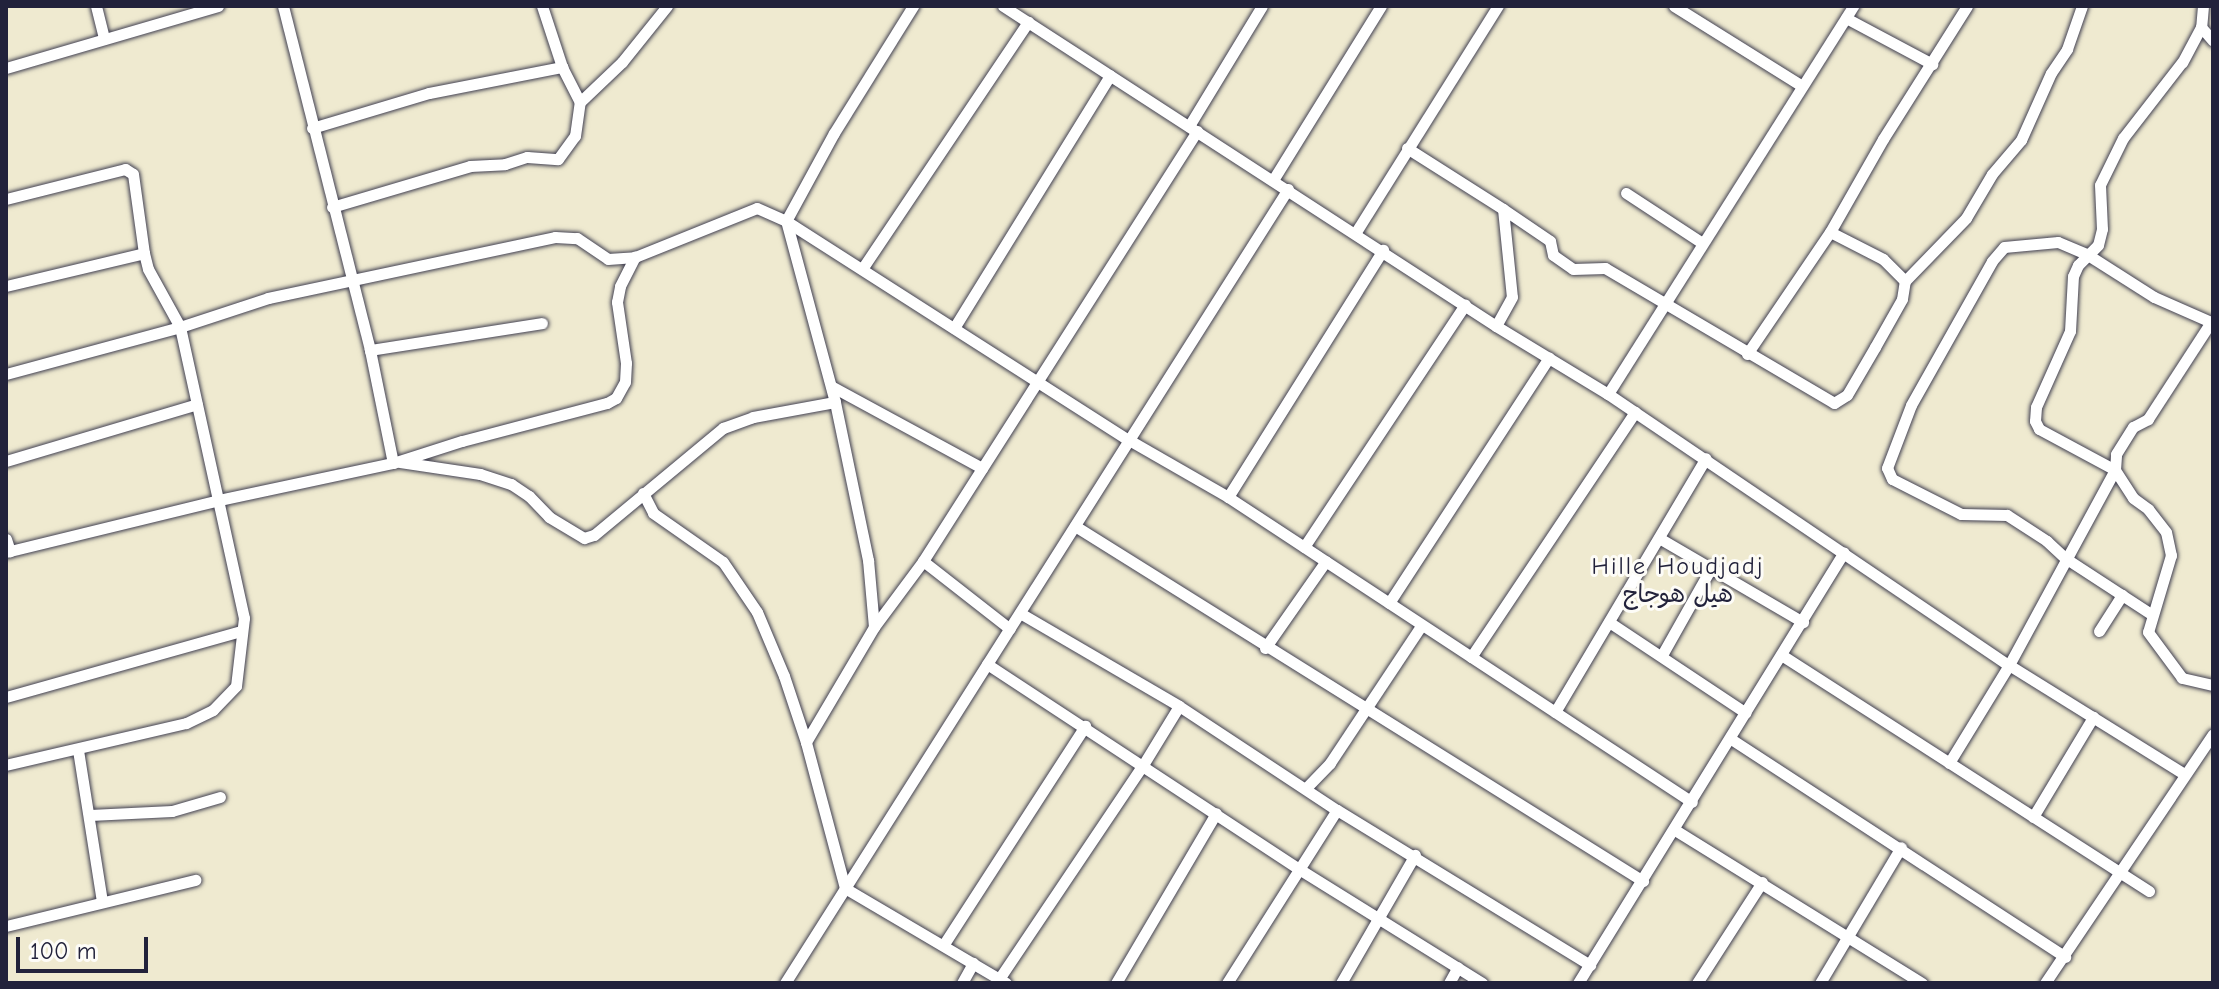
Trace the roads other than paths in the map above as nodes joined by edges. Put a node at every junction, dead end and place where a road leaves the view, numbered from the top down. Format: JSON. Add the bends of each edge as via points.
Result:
{"nodes":[{"id":1,"x":96,"y":6,"type":"edge"},
{"id":2,"x":218,"y":6,"type":"edge"},
{"id":3,"x":283,"y":6,"type":"edge"},
{"id":4,"x":542,"y":6,"type":"edge"},
{"id":5,"x":667,"y":6,"type":"edge"},
{"id":6,"x":913,"y":6,"type":"edge"},
{"id":7,"x":1003,"y":6,"type":"edge"},
{"id":8,"x":1262,"y":6,"type":"edge"},
{"id":9,"x":1381,"y":6,"type":"edge"},
{"id":10,"x":1498,"y":6,"type":"edge"},
{"id":11,"x":1674,"y":6,"type":"edge"},
{"id":12,"x":1853,"y":6,"type":"edge"},
{"id":13,"x":1967,"y":6,"type":"edge"},
{"id":14,"x":2082,"y":6,"type":"edge"},
{"id":15,"x":2203,"y":6,"type":"edge"},
{"id":16,"x":196,"y":9,"type":"edge"},
{"id":17,"x":1846,"y":18,"type":"junction"},
{"id":18,"x":1028,"y":22,"type":"junction"},
{"id":19,"x":2201,"y":27,"type":"junction"},
{"id":20,"x":104,"y":39,"type":"junction"},
{"id":21,"x":2213,"y":41,"type":"edge"},
{"id":22,"x":1932,"y":64,"type":"junction"},
{"id":23,"x":562,"y":67,"type":"junction"},
{"id":24,"x":6,"y":68,"type":"edge"},
{"id":25,"x":1110,"y":75,"type":"junction"},
{"id":26,"x":1802,"y":86,"type":"junction"},
{"id":27,"x":580,"y":102,"type":"junction"},
{"id":28,"x":312,"y":128,"type":"junction"},
{"id":29,"x":1193,"y":128,"type":"junction"},
{"id":30,"x":1407,"y":148,"type":"junction"},
{"id":31,"x":1273,"y":180,"type":"junction"},
{"id":32,"x":1288,"y":189,"type":"junction"},
{"id":33,"x":1626,"y":193,"type":"dead end"},
{"id":34,"x":6,"y":199,"type":"edge"},
{"id":35,"x":332,"y":207,"type":"junction"},
{"id":36,"x":1503,"y":209,"type":"junction"},
{"id":37,"x":786,"y":221,"type":"junction"},
{"id":38,"x":1356,"y":232,"type":"junction"},
{"id":39,"x":1830,"y":232,"type":"junction"},
{"id":40,"x":1702,"y":243,"type":"junction"},
{"id":41,"x":1383,"y":250,"type":"junction"},
{"id":42,"x":144,"y":253,"type":"junction"},
{"id":43,"x":2088,"y":255,"type":"junction"},
{"id":44,"x":635,"y":257,"type":"junction"},
{"id":45,"x":862,"y":269,"type":"junction"},
{"id":46,"x":350,"y":278,"type":"junction"},
{"id":47,"x":1905,"y":281,"type":"junction"},
{"id":48,"x":6,"y":286,"type":"edge"},
{"id":49,"x":1465,"y":305,"type":"junction"},
{"id":50,"x":1663,"y":305,"type":"junction"},
{"id":51,"x":2212,"y":322,"type":"edge"},
{"id":52,"x":542,"y":323,"type":"dead end"},
{"id":53,"x":1496,"y":326,"type":"junction"},
{"id":54,"x":180,"y":327,"type":"junction"},
{"id":55,"x":954,"y":328,"type":"junction"},
{"id":56,"x":370,"y":350,"type":"junction"},
{"id":57,"x":1747,"y":354,"type":"junction"},
{"id":58,"x":1549,"y":358,"type":"junction"},
{"id":59,"x":6,"y":374,"type":"edge"},
{"id":60,"x":1037,"y":381,"type":"junction"},
{"id":61,"x":831,"y":386,"type":"junction"},
{"id":62,"x":1608,"y":394,"type":"junction"},
{"id":63,"x":835,"y":402,"type":"junction"},
{"id":64,"x":197,"y":404,"type":"junction"},
{"id":65,"x":1635,"y":412,"type":"junction"},
{"id":66,"x":1129,"y":440,"type":"junction"},
{"id":67,"x":1706,"y":458,"type":"junction"},
{"id":68,"x":6,"y":461,"type":"edge"},
{"id":69,"x":396,"y":462,"type":"junction"},
{"id":70,"x":982,"y":468,"type":"junction"},
{"id":71,"x":2115,"y":470,"type":"junction"},
{"id":72,"x":643,"y":493,"type":"junction"},
{"id":73,"x":1228,"y":497,"type":"junction"},
{"id":74,"x":219,"y":500,"type":"junction"},
{"id":75,"x":1075,"y":526,"type":"junction"},
{"id":76,"x":1659,"y":538,"type":"junction"},
{"id":77,"x":7,"y":547,"type":"edge"},
{"id":78,"x":1304,"y":547,"type":"junction"},
{"id":79,"x":1844,"y":552,"type":"junction"},
{"id":80,"x":2065,"y":558,"type":"junction"},
{"id":81,"x":923,"y":561,"type":"junction"},
{"id":82,"x":1326,"y":561,"type":"junction"},
{"id":83,"x":1711,"y":568,"type":"junction"},
{"id":84,"x":2122,"y":595,"type":"junction"},
{"id":85,"x":1389,"y":603,"type":"junction"},
{"id":86,"x":1020,"y":613,"type":"junction"},
{"id":87,"x":2151,"y":614,"type":"junction"},
{"id":88,"x":1609,"y":622,"type":"junction"},
{"id":89,"x":1803,"y":622,"type":"junction"},
{"id":90,"x":1421,"y":626,"type":"junction"},
{"id":91,"x":874,"y":627,"type":"junction"},
{"id":92,"x":1010,"y":629,"type":"junction"},
{"id":93,"x":241,"y":631,"type":"junction"},
{"id":94,"x":2099,"y":631,"type":"dead end"},
{"id":95,"x":1265,"y":648,"type":"junction"},
{"id":96,"x":1662,"y":655,"type":"junction"},
{"id":97,"x":1783,"y":656,"type":"junction"},
{"id":98,"x":1471,"y":657,"type":"junction"},
{"id":99,"x":987,"y":664,"type":"junction"},
{"id":100,"x":2009,"y":665,"type":"junction"},
{"id":101,"x":2213,"y":685,"type":"edge"},
{"id":102,"x":6,"y":697,"type":"edge"},
{"id":103,"x":1179,"y":706,"type":"junction"},
{"id":104,"x":1364,"y":708,"type":"junction"},
{"id":105,"x":1555,"y":712,"type":"junction"},
{"id":106,"x":1746,"y":713,"type":"junction"},
{"id":107,"x":2093,"y":717,"type":"junction"},
{"id":108,"x":1085,"y":726,"type":"junction"},
{"id":109,"x":2213,"y":734,"type":"edge"},
{"id":110,"x":1731,"y":739,"type":"junction"},
{"id":111,"x":806,"y":742,"type":"junction"},
{"id":112,"x":78,"y":750,"type":"junction"},
{"id":113,"x":1949,"y":763,"type":"junction"},
{"id":114,"x":6,"y":765,"type":"edge"},
{"id":115,"x":1143,"y":765,"type":"junction"},
{"id":116,"x":2184,"y":774,"type":"junction"},
{"id":117,"x":1306,"y":788,"type":"junction"},
{"id":118,"x":220,"y":797,"type":"dead end"},
{"id":119,"x":1692,"y":802,"type":"junction"},
{"id":120,"x":1337,"y":810,"type":"junction"},
{"id":121,"x":1216,"y":813,"type":"junction"},
{"id":122,"x":90,"y":815,"type":"junction"},
{"id":123,"x":2033,"y":817,"type":"junction"},
{"id":124,"x":1675,"y":830,"type":"junction"},
{"id":125,"x":1901,"y":847,"type":"junction"},
{"id":126,"x":1415,"y":855,"type":"junction"},
{"id":127,"x":1299,"y":869,"type":"junction"},
{"id":128,"x":2120,"y":873,"type":"junction"},
{"id":129,"x":195,"y":880,"type":"dead end"},
{"id":130,"x":1643,"y":881,"type":"junction"},
{"id":131,"x":1762,"y":882,"type":"junction"},
{"id":132,"x":845,"y":888,"type":"junction"},
{"id":133,"x":2149,"y":891,"type":"dead end"},
{"id":134,"x":102,"y":902,"type":"junction"},
{"id":135,"x":1381,"y":919,"type":"junction"},
{"id":136,"x":6,"y":926,"type":"edge"},
{"id":137,"x":1849,"y":937,"type":"junction"},
{"id":138,"x":944,"y":944,"type":"junction"},
{"id":139,"x":2065,"y":957,"type":"junction"},
{"id":140,"x":973,"y":963,"type":"junction"},
{"id":141,"x":1590,"y":965,"type":"junction"},
{"id":142,"x":1458,"y":967,"type":"junction"},
{"id":143,"x":1003,"y":981,"type":"edge"},
{"id":144,"x":785,"y":983,"type":"edge"},
{"id":145,"x":962,"y":983,"type":"edge"},
{"id":146,"x":1116,"y":983,"type":"edge"},
{"id":147,"x":1227,"y":983,"type":"edge"},
{"id":148,"x":1341,"y":983,"type":"edge"},
{"id":149,"x":1449,"y":983,"type":"edge"},
{"id":150,"x":1482,"y":983,"type":"edge"},
{"id":151,"x":1578,"y":983,"type":"edge"},
{"id":152,"x":1697,"y":983,"type":"edge"},
{"id":153,"x":1820,"y":983,"type":"edge"},
{"id":154,"x":1922,"y":983,"type":"edge"},
{"id":155,"x":2045,"y":983,"type":"edge"}],
"edges":[{"from":1,"to":20,"type":"street"},
{"from":2,"to":16,"type":"street"},
{"from":3,"to":28,"type":"street"},
{"from":4,"to":23,"type":"street"},
{"from":5,"to":27,"type":"street","via":[[622,62]]},
{"from":6,"to":37,"type":"street"},
{"from":7,"to":18,"type":"street"},
{"from":8,"to":29,"type":"street"},
{"from":9,"to":31,"type":"street"},
{"from":10,"to":30,"type":"street"},
{"from":11,"to":26,"type":"street"},
{"from":12,"to":17,"type":"street"},
{"from":13,"to":22,"type":"street"},
{"from":14,"to":47,"type":"street","via":[[2067,49],[2021,140],[1992,174],[1966,218]]},
{"from":15,"to":19,"type":"street"},
{"from":16,"to":20,"type":"street"},
{"from":17,"to":22,"type":"street"},
{"from":17,"to":26,"type":"street"},
{"from":18,"to":25,"type":"street"},
{"from":18,"to":45,"type":"street"},
{"from":19,"to":21,"type":"street"},
{"from":19,"to":43,"type":"street","via":[[2182,62],[2117,149],[2100,185],[2098,245]]},
{"from":20,"to":24,"type":"street"},
{"from":22,"to":39,"type":"street"},
{"from":23,"to":27,"type":"street"},
{"from":23,"to":28,"type":"street","via":[[429,93]]},
{"from":25,"to":29,"type":"street"},
{"from":25,"to":55,"type":"street"},
{"from":26,"to":40,"type":"street"},
{"from":27,"to":35,"type":"street","via":[[575,136],[558,159],[527,157],[470,166]]},
{"from":28,"to":35,"type":"street"},
{"from":29,"to":31,"type":"street"},
{"from":29,"to":60,"type":"street"},
{"from":30,"to":36,"type":"street"},
{"from":30,"to":38,"type":"street"},
{"from":31,"to":32,"type":"street"},
{"from":32,"to":38,"type":"street"},
{"from":32,"to":66,"type":"street"},
{"from":33,"to":40,"type":"street"},
{"from":34,"to":42,"type":"street","via":[[130,170]]},
{"from":35,"to":46,"type":"street"},
{"from":36,"to":50,"type":"street","via":[[1550,241],[1553,255],[1573,269],[1605,268]]},
{"from":36,"to":53,"type":"street","via":[[1512,297]]},
{"from":37,"to":44,"type":"street","via":[[751,208]]},
{"from":37,"to":45,"type":"street"},
{"from":37,"to":61,"type":"street"},
{"from":38,"to":41,"type":"street"},
{"from":39,"to":47,"type":"street","via":[[1883,259]]},
{"from":39,"to":57,"type":"street"},
{"from":40,"to":50,"type":"street"},
{"from":41,"to":49,"type":"street"},
{"from":41,"to":73,"type":"street"},
{"from":42,"to":48,"type":"street"},
{"from":42,"to":54,"type":"street"},
{"from":43,"to":51,"type":"street","via":[[2154,297]]},
{"from":43,"to":71,"type":"street","via":[[2073,276],[2070,331],[2036,407],[2035,421],[2039,429]]},
{"from":43,"to":80,"type":"street","via":[[2058,242],[2012,244],[1997,252],[1911,405],[1887,468],[1892,479],[1961,514],[2007,515]]},
{"from":44,"to":46,"type":"street","via":[[608,259],[565,236]]},
{"from":44,"to":69,"type":"street","via":[[617,302],[626,372],[616,398]]},
{"from":45,"to":55,"type":"street"},
{"from":46,"to":54,"type":"street"},
{"from":46,"to":56,"type":"street"},
{"from":47,"to":57,"type":"street","via":[[1902,299],[1875,347],[1847,395],[1834,403]]},
{"from":49,"to":53,"type":"street"},
{"from":49,"to":78,"type":"street"},
{"from":50,"to":57,"type":"street"},
{"from":50,"to":62,"type":"street"},
{"from":51,"to":71,"type":"street","via":[[2148,419],[2133,427],[2116,454]]},
{"from":52,"to":56,"type":"street"},
{"from":53,"to":58,"type":"street"},
{"from":54,"to":59,"type":"street"},
{"from":54,"to":64,"type":"street"},
{"from":55,"to":60,"type":"street"},
{"from":56,"to":69,"type":"street"},
{"from":58,"to":62,"type":"street"},
{"from":58,"to":85,"type":"street"},
{"from":60,"to":66,"type":"street"},
{"from":60,"to":70,"type":"street"},
{"from":61,"to":63,"type":"street"},
{"from":61,"to":70,"type":"street"},
{"from":62,"to":65,"type":"street"},
{"from":63,"to":72,"type":"street","via":[[723,428]]},
{"from":63,"to":91,"type":"street","via":[[868,560]]},
{"from":64,"to":68,"type":"street"},
{"from":64,"to":74,"type":"street"},
{"from":65,"to":67,"type":"street"},
{"from":65,"to":98,"type":"street"},
{"from":66,"to":73,"type":"street"},
{"from":66,"to":75,"type":"street"},
{"from":67,"to":76,"type":"street"},
{"from":67,"to":79,"type":"street"},
{"from":69,"to":72,"type":"street","via":[[511,484],[573,535],[584,538]]},
{"from":69,"to":74,"type":"street"},
{"from":70,"to":81,"type":"street"},
{"from":71,"to":80,"type":"street"},
{"from":71,"to":87,"type":"street","via":[[2166,532],[2171,555]]},
{"from":72,"to":111,"type":"street","via":[[653,513],[723,562],[757,612]]},
{"from":73,"to":78,"type":"street"},
{"from":74,"to":77,"type":"street"},
{"from":74,"to":93,"type":"street","via":[[244,618]]},
{"from":75,"to":86,"type":"street"},
{"from":75,"to":95,"type":"street"},
{"from":76,"to":83,"type":"street"},
{"from":76,"to":88,"type":"street"},
{"from":78,"to":82,"type":"street"},
{"from":79,"to":89,"type":"street"},
{"from":79,"to":100,"type":"street"},
{"from":80,"to":84,"type":"street"},
{"from":80,"to":100,"type":"street"},
{"from":81,"to":91,"type":"street"},
{"from":81,"to":92,"type":"street"},
{"from":82,"to":85,"type":"street"},
{"from":82,"to":95,"type":"street"},
{"from":83,"to":89,"type":"street"},
{"from":83,"to":96,"type":"street"},
{"from":84,"to":87,"type":"street"},
{"from":84,"to":94,"type":"street"},
{"from":85,"to":90,"type":"street"},
{"from":86,"to":92,"type":"street"},
{"from":86,"to":103,"type":"street"},
{"from":87,"to":101,"type":"street","via":[[2148,632],[2182,678]]},
{"from":88,"to":96,"type":"street"},
{"from":88,"to":105,"type":"street"},
{"from":89,"to":97,"type":"street"},
{"from":90,"to":98,"type":"street"},
{"from":90,"to":104,"type":"street"},
{"from":91,"to":111,"type":"street"},
{"from":92,"to":99,"type":"street"},
{"from":93,"to":102,"type":"street"},
{"from":93,"to":112,"type":"street","via":[[236,686],[213,710],[186,723]]},
{"from":95,"to":104,"type":"street"},
{"from":96,"to":106,"type":"street"},
{"from":97,"to":106,"type":"street"},
{"from":97,"to":113,"type":"street"},
{"from":98,"to":105,"type":"street"},
{"from":99,"to":108,"type":"street"},
{"from":99,"to":132,"type":"street"},
{"from":100,"to":107,"type":"street"},
{"from":100,"to":113,"type":"street"},
{"from":103,"to":115,"type":"street"},
{"from":103,"to":117,"type":"street"},
{"from":104,"to":117,"type":"street","via":[[1330,763]]},
{"from":104,"to":130,"type":"street"},
{"from":105,"to":119,"type":"street"},
{"from":106,"to":110,"type":"street"},
{"from":107,"to":116,"type":"street"},
{"from":107,"to":123,"type":"street"},
{"from":108,"to":115,"type":"street"},
{"from":108,"to":138,"type":"street"},
{"from":109,"to":116,"type":"street"},
{"from":110,"to":119,"type":"street"},
{"from":110,"to":125,"type":"street"},
{"from":111,"to":132,"type":"street"},
{"from":112,"to":114,"type":"street"},
{"from":112,"to":122,"type":"street"},
{"from":113,"to":123,"type":"street"},
{"from":115,"to":121,"type":"street"},
{"from":115,"to":143,"type":"street"},
{"from":116,"to":128,"type":"street"},
{"from":117,"to":120,"type":"street"},
{"from":118,"to":122,"type":"street","via":[[172,811]]},
{"from":119,"to":124,"type":"street"},
{"from":120,"to":126,"type":"street"},
{"from":120,"to":127,"type":"street"},
{"from":121,"to":127,"type":"street"},
{"from":121,"to":146,"type":"street"},
{"from":122,"to":134,"type":"street"},
{"from":123,"to":128,"type":"street"},
{"from":124,"to":130,"type":"street"},
{"from":124,"to":131,"type":"street"},
{"from":125,"to":137,"type":"street"},
{"from":125,"to":139,"type":"street"},
{"from":126,"to":135,"type":"street"},
{"from":126,"to":141,"type":"street"},
{"from":127,"to":135,"type":"street"},
{"from":127,"to":147,"type":"street"},
{"from":128,"to":133,"type":"street"},
{"from":128,"to":139,"type":"street"},
{"from":129,"to":134,"type":"street"},
{"from":130,"to":141,"type":"street"},
{"from":131,"to":137,"type":"street"},
{"from":131,"to":152,"type":"street"},
{"from":132,"to":138,"type":"street"},
{"from":132,"to":144,"type":"street"},
{"from":134,"to":136,"type":"street"},
{"from":135,"to":142,"type":"street"},
{"from":135,"to":148,"type":"street"},
{"from":137,"to":153,"type":"street"},
{"from":137,"to":154,"type":"street"},
{"from":138,"to":140,"type":"street"},
{"from":139,"to":155,"type":"street"},
{"from":140,"to":143,"type":"street"},
{"from":140,"to":145,"type":"street"},
{"from":141,"to":151,"type":"street"},
{"from":142,"to":149,"type":"street"},
{"from":142,"to":150,"type":"street"}]}
